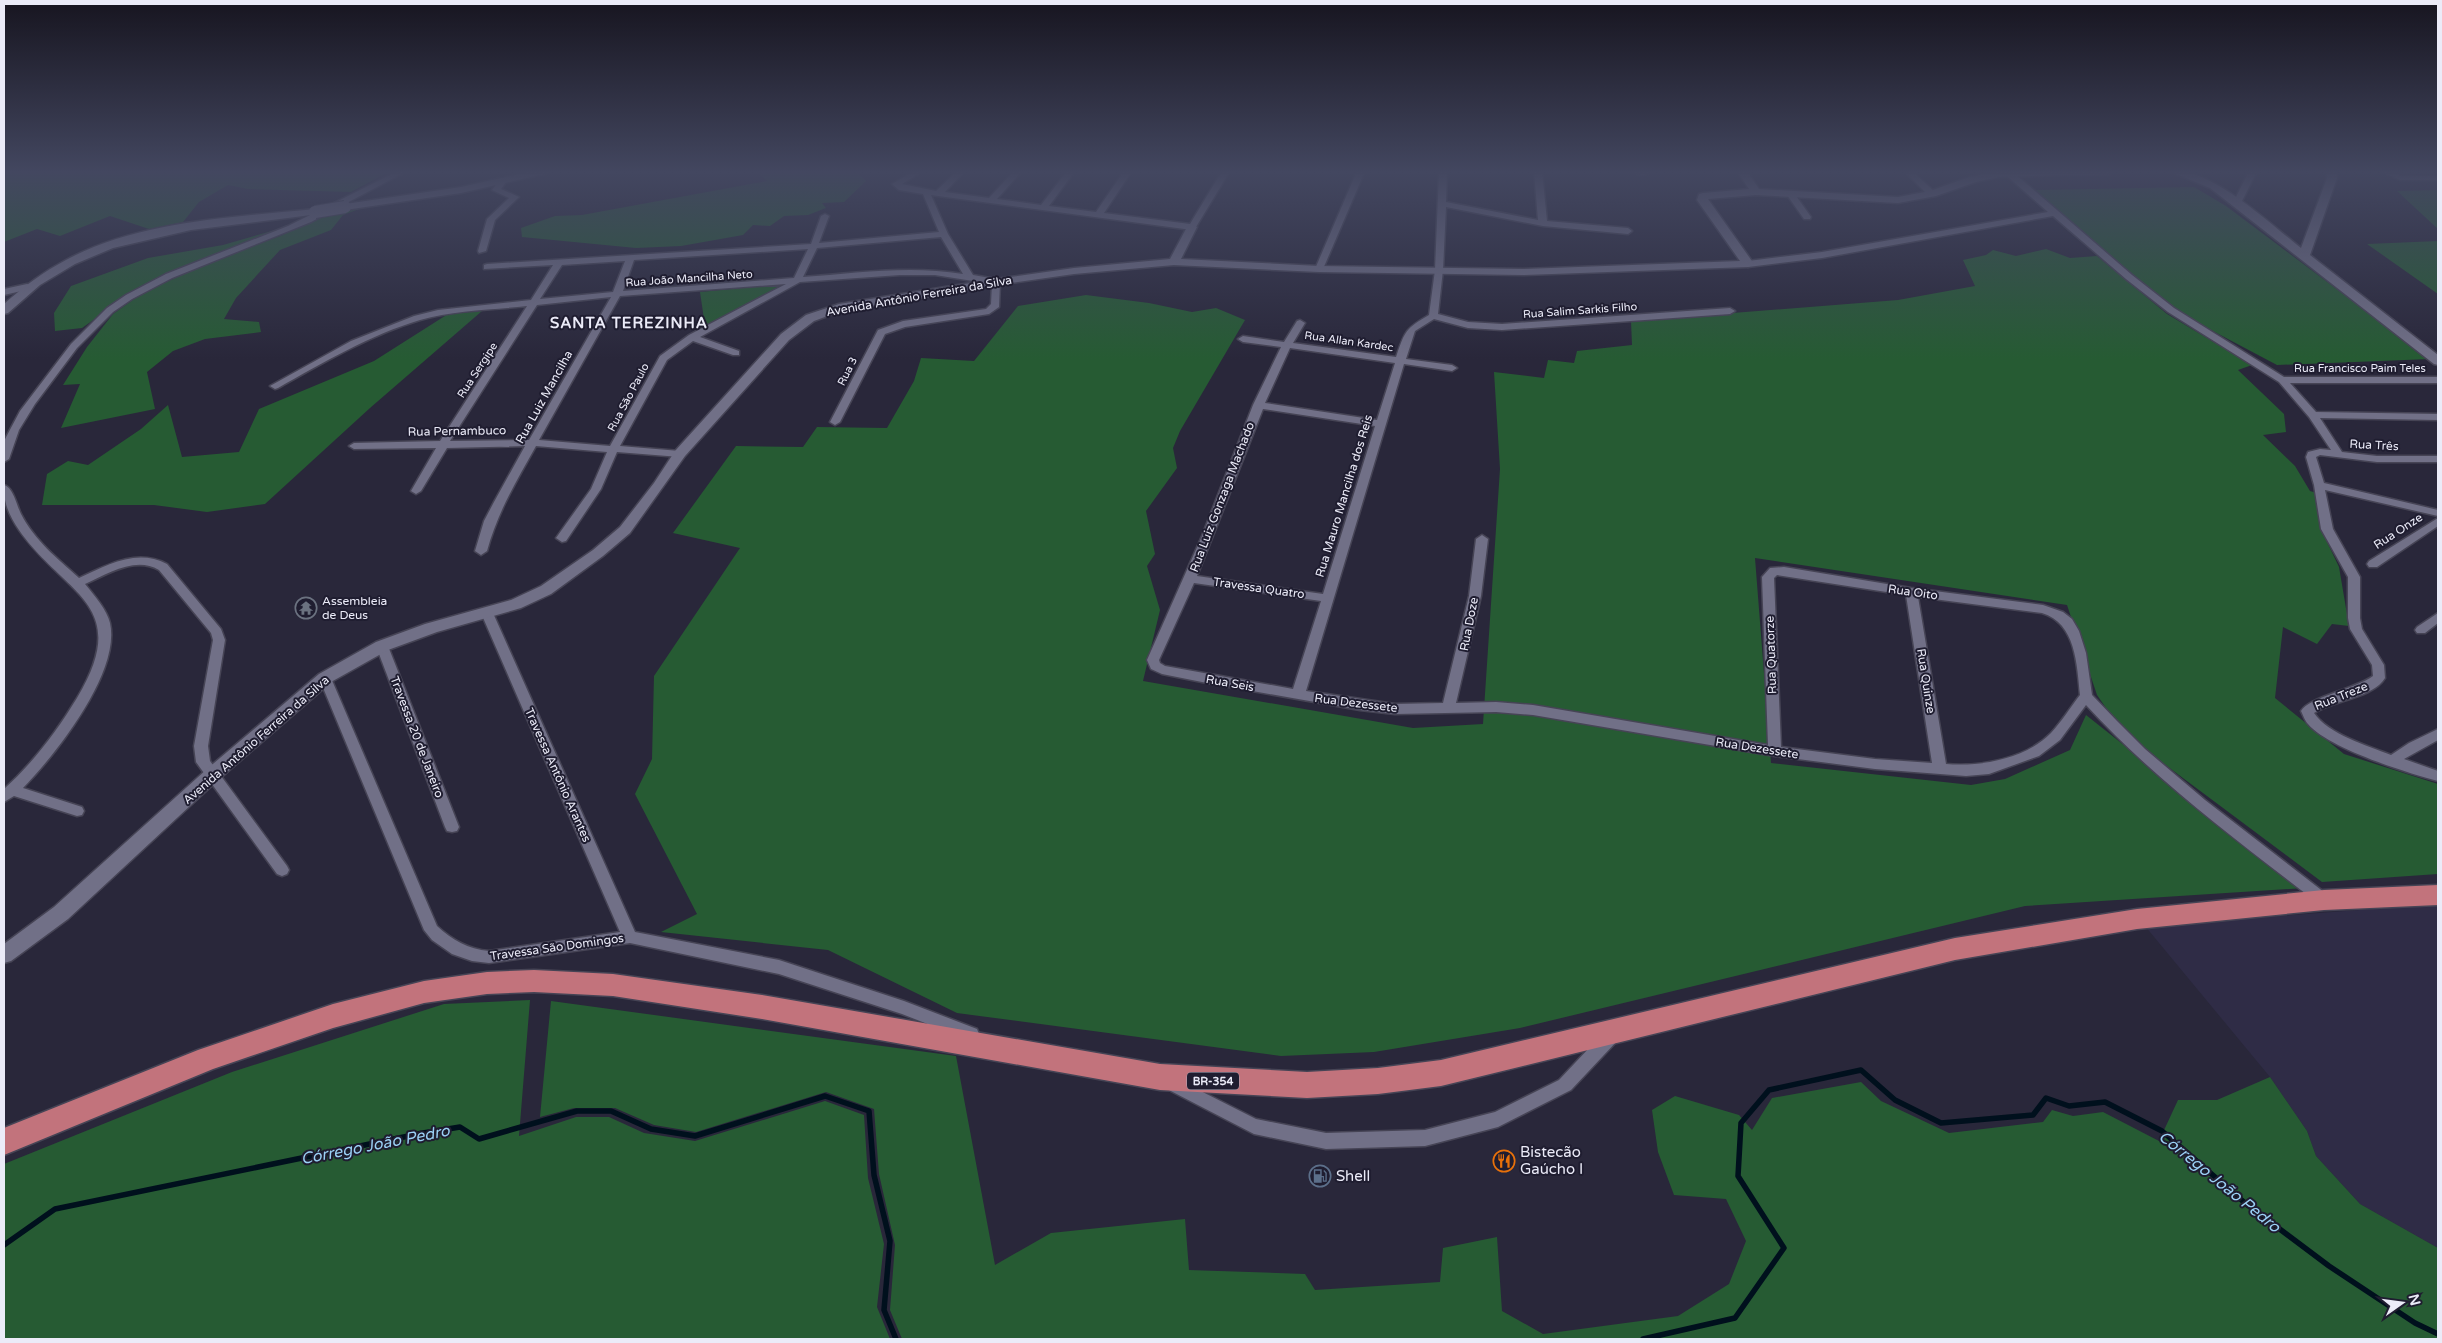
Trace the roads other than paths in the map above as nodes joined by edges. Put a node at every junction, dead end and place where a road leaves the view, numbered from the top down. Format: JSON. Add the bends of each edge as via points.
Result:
{"nodes":[{"id":1,"x":152,"y":234,"type":"edge"},
{"id":2,"x":278,"y":234,"type":"edge"},
{"id":3,"x":487,"y":234,"type":"edge"},
{"id":4,"x":819,"y":234,"type":"edge"},
{"id":5,"x":944,"y":234,"type":"joint"},
{"id":6,"x":1189,"y":234,"type":"edge"},
{"id":7,"x":1335,"y":234,"type":"edge"},
{"id":8,"x":1440,"y":234,"type":"edge"},
{"id":9,"x":1726,"y":234,"type":"edge"},
{"id":10,"x":1940,"y":234,"type":"edge"},
{"id":11,"x":2079,"y":234,"type":"edge"},
{"id":12,"x":2277,"y":234,"type":"edge"},
{"id":13,"x":2312,"y":234,"type":"edge"},
{"id":14,"x":814,"y":246,"type":"junction"},
{"id":15,"x":482,"y":251,"type":"dead end"},
{"id":16,"x":2304,"y":255,"type":"junction"},
{"id":17,"x":631,"y":257,"type":"junction"},
{"id":18,"x":1174,"y":262,"type":"junction"},
{"id":19,"x":559,"y":263,"type":"junction"},
{"id":20,"x":1748,"y":264,"type":"junction"},
{"id":21,"x":487,"y":266,"type":"dead end"},
{"id":22,"x":1320,"y":269,"type":"junction"},
{"id":23,"x":1439,"y":270,"type":"junction"},
{"id":24,"x":969,"y":277,"type":"junction"},
{"id":25,"x":796,"y":282,"type":"junction"},
{"id":26,"x":996,"y":282,"type":"junction"},
{"id":27,"x":27,"y":287,"type":"junction"},
{"id":28,"x":4,"y":292,"type":"edge"},
{"id":29,"x":616,"y":294,"type":"junction"},
{"id":30,"x":536,"y":302,"type":"junction"},
{"id":31,"x":4,"y":310,"type":"edge"},
{"id":32,"x":1730,"y":311,"type":"dead end"},
{"id":33,"x":1433,"y":316,"type":"junction"},
{"id":34,"x":1300,"y":323,"type":"dead end"},
{"id":35,"x":692,"y":337,"type":"junction"},
{"id":36,"x":1242,"y":340,"type":"dead end"},
{"id":37,"x":1286,"y":345,"type":"junction"},
{"id":38,"x":736,"y":353,"type":"dead end"},
{"id":39,"x":2436,"y":356,"type":"edge"},
{"id":40,"x":1400,"y":361,"type":"junction"},
{"id":41,"x":1452,"y":368,"type":"dead end"},
{"id":42,"x":2282,"y":380,"type":"junction"},
{"id":43,"x":2438,"y":380,"type":"edge"},
{"id":44,"x":274,"y":386,"type":"dead end"},
{"id":45,"x":1258,"y":405,"type":"junction"},
{"id":46,"x":2312,"y":415,"type":"junction"},
{"id":47,"x":2438,"y":417,"type":"edge"},
{"id":48,"x":835,"y":422,"type":"dead end"},
{"id":49,"x":1380,"y":424,"type":"junction"},
{"id":50,"x":533,"y":442,"type":"junction"},
{"id":51,"x":444,"y":443,"type":"junction"},
{"id":52,"x":354,"y":446,"type":"dead end"},
{"id":53,"x":613,"y":450,"type":"junction"},
{"id":54,"x":680,"y":454,"type":"junction"},
{"id":55,"x":2339,"y":455,"type":"junction"},
{"id":56,"x":2311,"y":457,"type":"joint"},
{"id":57,"x":2438,"y":458,"type":"edge"},
{"id":58,"x":4,"y":459,"type":"edge"},
{"id":59,"x":2319,"y":485,"type":"junction"},
{"id":60,"x":4,"y":488,"type":"edge"},
{"id":61,"x":416,"y":491,"type":"dead end"},
{"id":62,"x":2438,"y":513,"type":"edge"},
{"id":63,"x":2438,"y":521,"type":"edge"},
{"id":64,"x":562,"y":538,"type":"dead end"},
{"id":65,"x":1482,"y":540,"type":"dead end"},
{"id":66,"x":481,"y":551,"type":"dead end"},
{"id":67,"x":2373,"y":564,"type":"dead end"},
{"id":68,"x":1784,"y":571,"type":"joint"},
{"id":69,"x":1190,"y":579,"type":"junction"},
{"id":70,"x":78,"y":583,"type":"junction"},
{"id":71,"x":1911,"y":592,"type":"junction"},
{"id":72,"x":1327,"y":598,"type":"junction"},
{"id":73,"x":487,"y":613,"type":"junction"},
{"id":74,"x":2438,"y":617,"type":"edge"},
{"id":75,"x":2421,"y":630,"type":"dead end"},
{"id":76,"x":382,"y":646,"type":"junction"},
{"id":77,"x":1162,"y":670,"type":"joint"},
{"id":78,"x":325,"y":678,"type":"junction"},
{"id":79,"x":1298,"y":695,"type":"junction"},
{"id":80,"x":2086,"y":696,"type":"junction"},
{"id":81,"x":1449,"y":707,"type":"junction"},
{"id":82,"x":2438,"y":734,"type":"edge"},
{"id":83,"x":1775,"y":751,"type":"junction"},
{"id":84,"x":2393,"y":760,"type":"junction"},
{"id":85,"x":1940,"y":769,"type":"junction"},
{"id":86,"x":213,"y":774,"type":"junction"},
{"id":87,"x":2438,"y":776,"type":"edge"},
{"id":88,"x":8,"y":794,"type":"edge"},
{"id":89,"x":77,"y":811,"type":"dead end"},
{"id":90,"x":452,"y":827,"type":"dead end"},
{"id":91,"x":282,"y":870,"type":"dead end"},
{"id":92,"x":2438,"y":895,"type":"edge"},
{"id":93,"x":2324,"y":900,"type":"junction"},
{"id":94,"x":630,"y":937,"type":"junction"},
{"id":95,"x":4,"y":955,"type":"edge"},
{"id":96,"x":1617,"y":1029,"type":"junction"},
{"id":97,"x":1006,"y":1048,"type":"junction"},
{"id":98,"x":1160,"y":1077,"type":"junction"},
{"id":99,"x":4,"y":1142,"type":"edge"}],
"edges":[{"from":1,"to":27,"type":"street","bridge":true,"via":[[77,259]]},
{"from":2,"to":58,"type":"street","via":[[150,286],[110,310],[70,349],[35,397],[15,430]]},
{"from":3,"to":15,"type":"street"},
{"from":4,"to":14,"type":"street"},
{"from":5,"to":14,"type":"street"},
{"from":5,"to":24,"type":"street"},
{"from":6,"to":18,"type":"street"},
{"from":7,"to":22,"type":"street"},
{"from":8,"to":23,"type":"street"},
{"from":9,"to":20,"type":"street"},
{"from":10,"to":20,"type":"street","via":[[1822,255]]},
{"from":11,"to":42,"type":"street","via":[[2171,310]]},
{"from":12,"to":16,"type":"street"},
{"from":13,"to":16,"type":"street"},
{"from":14,"to":17,"type":"street"},
{"from":14,"to":25,"type":"street"},
{"from":16,"to":39,"type":"street"},
{"from":17,"to":19,"type":"street"},
{"from":17,"to":29,"type":"street","name":"Rua Luiz Mancilha"},
{"from":18,"to":22,"type":"street","name":"Avenida Antônio Ferreira da Silva"},
{"from":18,"to":26,"type":"street","name":"Avenida Antônio Ferreira da Silva"},
{"from":19,"to":21,"type":"street"},
{"from":19,"to":30,"type":"street","name":"Rua Sergipe"},
{"from":20,"to":23,"type":"street","name":"Avenida Antônio Ferreira da Silva","via":[[1557,271]]},
{"from":22,"to":23,"type":"street","name":"Avenida Antônio Ferreira da Silva"},
{"from":23,"to":33,"type":"street"},
{"from":24,"to":25,"type":"street","name":"Rua João Mancilha Neto","via":[[935,272],[900,272]]},
{"from":24,"to":26,"type":"street","name":"Rua João Mancilha Neto"},
{"from":25,"to":29,"type":"street","name":"Rua João Mancilha Neto"},
{"from":25,"to":35,"type":"street","name":"Rua São Paulo"},
{"from":26,"to":48,"type":"street","name":"Rua 3","via":[[996,305],[989,311],[903,324],[881,332]]},
{"from":26,"to":54,"type":"street","name":"Avenida Antônio Ferreira da Silva","via":[[839,308],[810,318],[785,337]]},
{"from":27,"to":28,"type":"street"},
{"from":27,"to":31,"type":"street"},
{"from":29,"to":30,"type":"street","name":"Rua João Mancilha Neto"},
{"from":29,"to":50,"type":"street","name":"Rua Luiz Mancilha"},
{"from":30,"to":44,"type":"street","name":"Rua João Mancilha Neto","via":[[431,314],[386,329]]},
{"from":30,"to":51,"type":"street","name":"Rua Sergipe"},
{"from":32,"to":33,"type":"street","name":"Rua Salim Sarkis Filho","via":[[1502,327],[1468,325]]},
{"from":33,"to":40,"type":"street","name":"Rua Mauro Mancilha dos Reis","via":[[1412,329]]},
{"from":34,"to":37,"type":"street","name":"Rua Luiz Gonzaga Machado"},
{"from":35,"to":38,"type":"street"},
{"from":35,"to":53,"type":"street","name":"Rua São Paulo","via":[[674,349],[657,367]]},
{"from":36,"to":37,"type":"street","name":"Rua Allan Kardec"},
{"from":37,"to":40,"type":"street","name":"Rua Allan Kardec"},
{"from":37,"to":45,"type":"street","name":"Rua Luiz Gonzaga Machado"},
{"from":40,"to":41,"type":"street","name":"Rua Allan Kardec"},
{"from":40,"to":49,"type":"street","name":"Rua Mauro Mancilha dos Reis"},
{"from":42,"to":43,"type":"street","name":"Rua Francisco Paim Teles"},
{"from":42,"to":46,"type":"street"},
{"from":45,"to":49,"type":"street"},
{"from":45,"to":69,"type":"street","name":"Rua Luiz Gonzaga Machado"},
{"from":46,"to":47,"type":"street"},
{"from":46,"to":55,"type":"street"},
{"from":49,"to":72,"type":"street","name":"Rua Mauro Mancilha dos Reis"},
{"from":50,"to":51,"type":"street","name":"Rua Pernambuco"},
{"from":50,"to":53,"type":"street","name":"Rua Pernambuco"},
{"from":50,"to":66,"type":"street","name":"Rua Luiz Mancilha","via":[[493,515]]},
{"from":51,"to":52,"type":"street","name":"Rua Pernambuco"},
{"from":51,"to":61,"type":"street","name":"Rua Sergipe"},
{"from":53,"to":54,"type":"street","name":"Rua Pernambuco"},
{"from":53,"to":64,"type":"street","name":"Rua São Paulo","via":[[596,489]]},
{"from":54,"to":73,"type":"street","name":"Avenida Antônio Ferreira da Silva","via":[[625,530],[598,553],[546,590]]},
{"from":55,"to":56,"type":"street","name":"Rua Três","via":[[2320,452]]},
{"from":55,"to":57,"type":"street","name":"Rua Três","via":[[2378,459]]},
{"from":56,"to":59,"type":"street","name":"Rua Treze"},
{"from":59,"to":62,"type":"street"},
{"from":59,"to":84,"type":"street","name":"Rua Treze","via":[[2327,528],[2354,577],[2356,629],[2378,665],[2379,678],[2368,687],[2315,705],[2307,711],[2309,719],[2349,744]]},
{"from":60,"to":70,"type":"street","via":[[10,509],[24,530]]},
{"from":63,"to":67,"type":"street","name":"Rua Onze"},
{"from":65,"to":81,"type":"street","name":"Rua Doze","via":[[1467,633]]},
{"from":68,"to":71,"type":"street","name":"Rua Oito"},
{"from":68,"to":83,"type":"street","name":"Rua Quatorze","via":[[1774,571],[1768,577]]},
{"from":69,"to":72,"type":"street","name":"Travessa Quatro"},
{"from":69,"to":77,"type":"street","name":"Rua Luiz Gonzaga Machado","via":[[1153,660],[1155,666]]},
{"from":70,"to":86,"type":"street","via":[[128,563],[155,561],[217,632],[219,640],[201,746],[203,762]]},
{"from":70,"to":88,"type":"street","via":[[104,624],[105,641],[100,659],[92,683],[71,719],[39,763]]},
{"from":71,"to":80,"type":"street","name":"Rua Oito","via":[[2042,609],[2062,616],[2069,623],[2080,652]]},
{"from":71,"to":85,"type":"street","name":"Rua Quinze"},
{"from":72,"to":79,"type":"street","name":"Rua Mauro Mancilha dos Reis"},
{"from":73,"to":76,"type":"street","name":"Avenida Antônio Ferreira da Silva"},
{"from":73,"to":94,"type":"street","name":"Travessa Antônio Arantes"},
{"from":74,"to":75,"type":"street"},
{"from":76,"to":78,"type":"street","name":"Avenida Antônio Ferreira da Silva"},
{"from":76,"to":90,"type":"street","name":"Travessa 20 de Janeiro"},
{"from":77,"to":79,"type":"street","name":"Rua Seis"},
{"from":78,"to":86,"type":"street","name":"Avenida Antônio Ferreira da Silva"},
{"from":78,"to":94,"type":"street","name":"Travessa São Domingos","via":[[431,930],[444,942],[474,956],[489,957]]},
{"from":79,"to":81,"type":"street","name":"Rua Dezessete","via":[[1394,709]]},
{"from":80,"to":85,"type":"street","name":"Rua Dezessete","via":[[2055,737],[2034,752],[1989,769]]},
{"from":80,"to":93,"type":"street","via":[[2124,739],[2153,764]]},
{"from":81,"to":83,"type":"street","name":"Rua Dezessete","via":[[1533,710]]},
{"from":82,"to":84,"type":"street"},
{"from":83,"to":85,"type":"street","name":"Rua Dezessete"},
{"from":84,"to":87,"type":"street","name":"Rua Treze"},
{"from":86,"to":91,"type":"street"},
{"from":86,"to":95,"type":"street","name":"Avenida Antônio Ferreira da Silva","via":[[61,913]]},
{"from":88,"to":89,"type":"street"},
{"from":92,"to":93,"type":"highway","number":"BR-354"},
{"from":93,"to":96,"type":"highway","number":"BR-354","via":[[2137,919],[1955,949]]},
{"from":94,"to":97,"type":"street","name":"Travessa São Domingos","via":[[779,967],[904,1008]]},
{"from":96,"to":98,"type":"highway","number":"BR-354","via":[[1441,1073],[1378,1081],[1307,1085]]},
{"from":96,"to":98,"type":"street","via":[[1565,1084],[1498,1120],[1425,1138],[1326,1140],[1254,1126]]},
{"from":97,"to":98,"type":"highway","number":"BR-354"},
{"from":97,"to":99,"type":"highway","number":"BR-354","via":[[613,985],[534,981],[487,983],[424,992],[333,1016],[208,1059]]}]}
